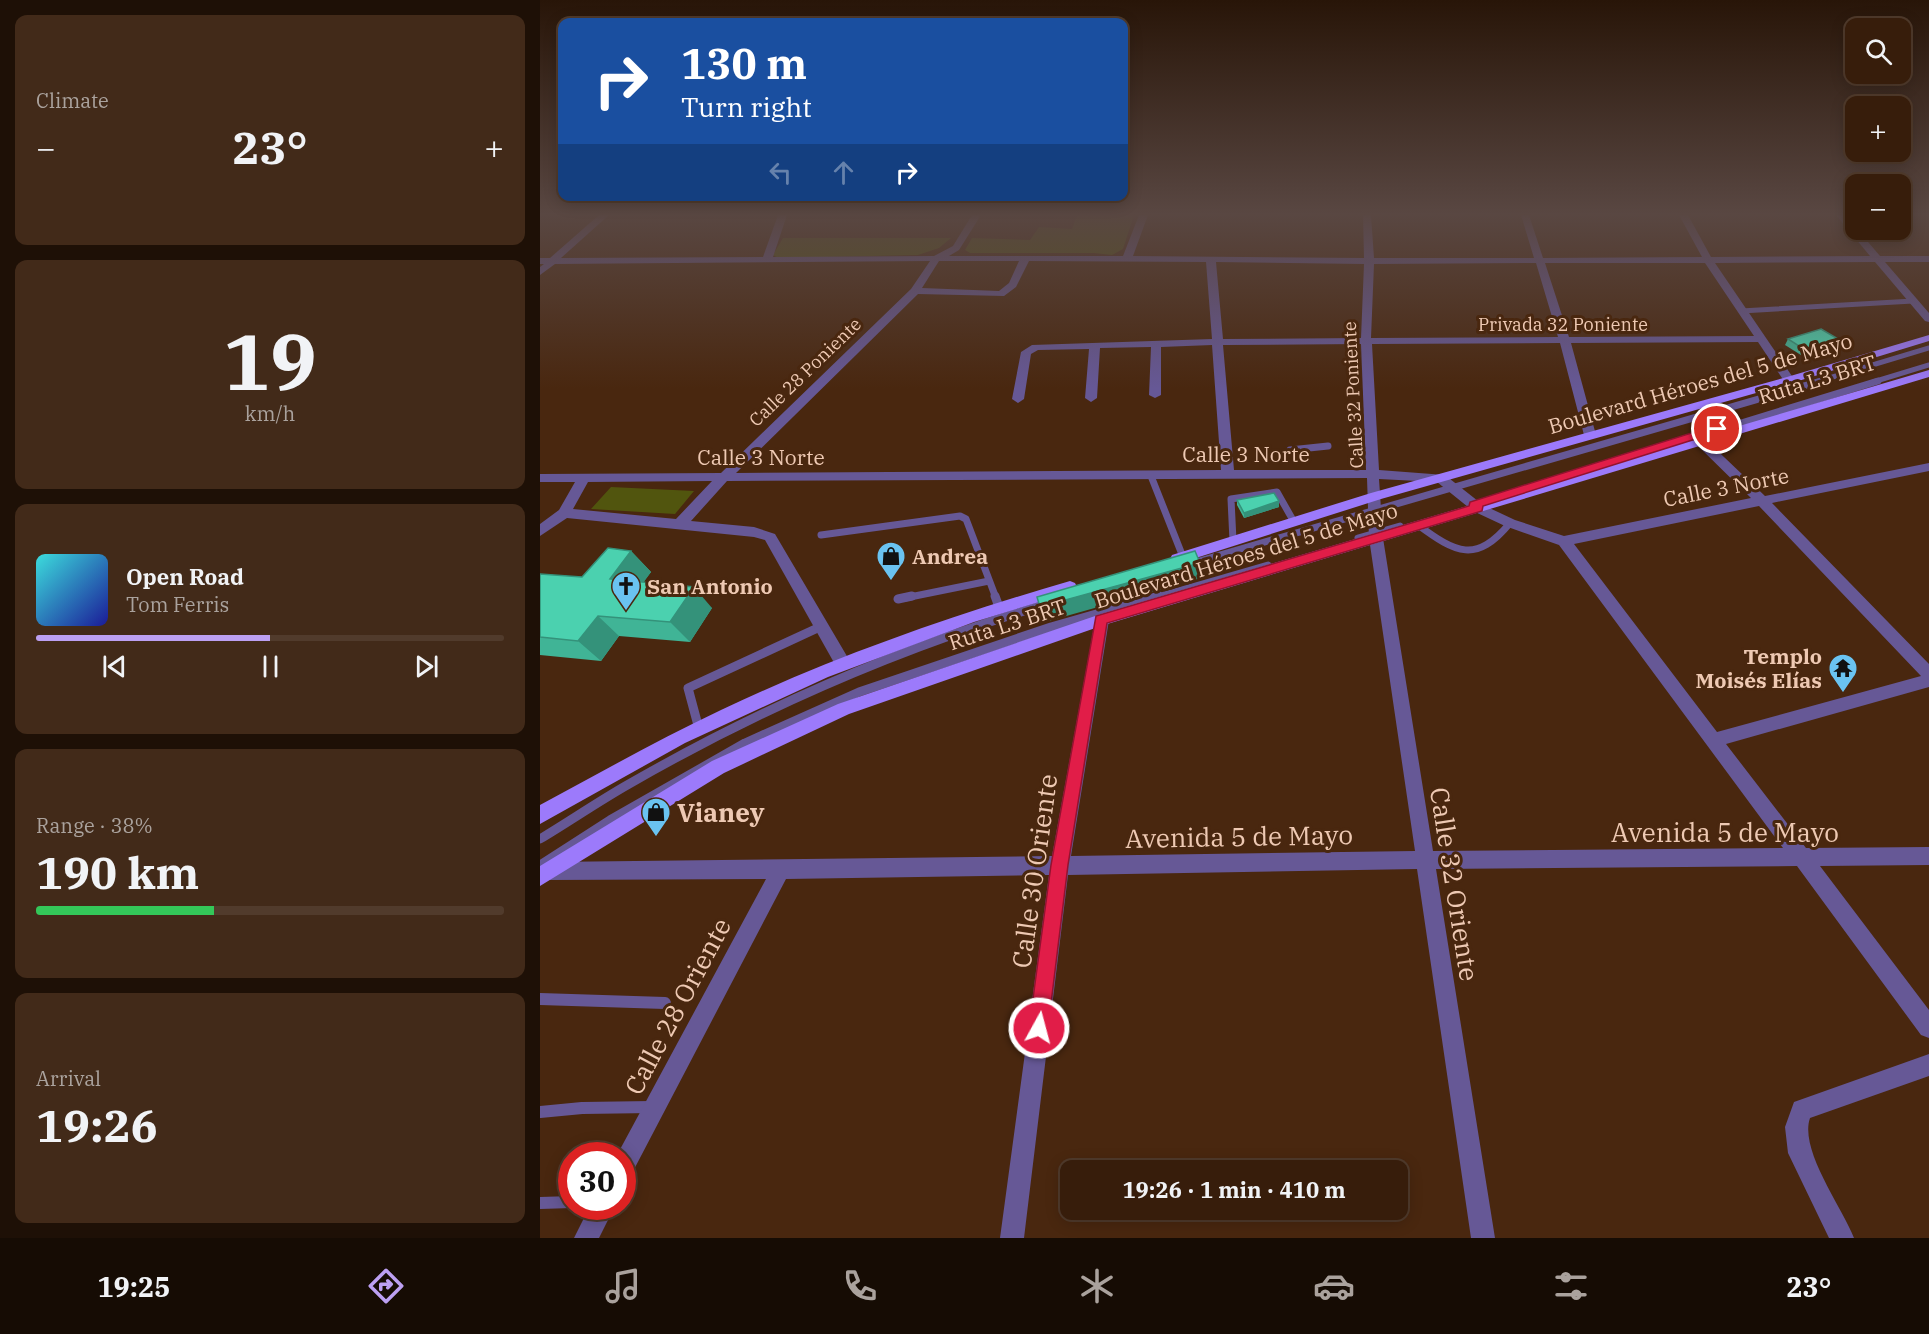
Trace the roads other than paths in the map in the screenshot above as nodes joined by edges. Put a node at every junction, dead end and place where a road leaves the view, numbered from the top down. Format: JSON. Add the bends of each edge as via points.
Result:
{"nodes":[{"id":1,"x":927,"y":273,"type":"edge"},
{"id":2,"x":1018,"y":273,"type":"edge"},
{"id":3,"x":1212,"y":273,"type":"edge"},
{"id":4,"x":1369,"y":273,"type":"edge"},
{"id":5,"x":1543,"y":273,"type":"edge"},
{"id":6,"x":1717,"y":273,"type":"edge"},
{"id":7,"x":1889,"y":273,"type":"edge"},
{"id":8,"x":915,"y":291,"type":"junction"},
{"id":9,"x":1913,"y":301,"type":"junction"},
{"id":10,"x":1742,"y":311,"type":"junction"},
{"id":11,"x":1929,"y":319,"type":"edge"},
{"id":12,"x":1929,"y":338,"type":"edge"},
{"id":13,"x":1760,"y":339,"type":"junction"},
{"id":14,"x":1366,"y":340,"type":"junction"},
{"id":15,"x":1565,"y":341,"type":"junction"},
{"id":16,"x":1219,"y":342,"type":"junction"},
{"id":17,"x":1156,"y":344,"type":"junction"},
{"id":18,"x":1095,"y":346,"type":"junction"},
{"id":19,"x":1929,"y":348,"type":"edge"},
{"id":20,"x":1929,"y":364,"type":"edge"},
{"id":21,"x":1929,"y":373,"type":"edge"},
{"id":22,"x":1790,"y":382,"type":"junction"},
{"id":23,"x":1155,"y":395,"type":"dead end"},
{"id":24,"x":1091,"y":398,"type":"dead end"},
{"id":25,"x":1018,"y":399,"type":"dead end"},
{"id":26,"x":1590,"y":435,"type":"junction"},
{"id":27,"x":1700,"y":441,"type":"junction"},
{"id":28,"x":1328,"y":446,"type":"dead end"},
{"id":29,"x":1290,"y":450,"type":"dead end"},
{"id":30,"x":1929,"y":467,"type":"edge"},
{"id":31,"x":1374,"y":474,"type":"junction"},
{"id":32,"x":1228,"y":475,"type":"junction"},
{"id":33,"x":1151,"y":476,"type":"junction"},
{"id":34,"x":584,"y":477,"type":"junction"},
{"id":35,"x":540,"y":478,"type":"edge"},
{"id":36,"x":723,"y":478,"type":"junction"},
{"id":37,"x":1440,"y":478,"type":"junction"},
{"id":38,"x":1455,"y":489,"type":"junction"},
{"id":39,"x":1762,"y":502,"type":"junction"},
{"id":40,"x":1376,"y":503,"type":"junction"},
{"id":41,"x":1476,"y":506,"type":"junction"},
{"id":42,"x":564,"y":513,"type":"junction"},
{"id":43,"x":1294,"y":522,"type":"junction"},
{"id":44,"x":681,"y":523,"type":"junction"},
{"id":45,"x":1510,"y":523,"type":"junction"},
{"id":46,"x":1418,"y":525,"type":"junction"},
{"id":47,"x":540,"y":531,"type":"edge"},
{"id":48,"x":821,"y":535,"type":"dead end"},
{"id":49,"x":1377,"y":535,"type":"junction"},
{"id":50,"x":1233,"y":541,"type":"junction"},
{"id":51,"x":1564,"y":541,"type":"junction"},
{"id":52,"x":1180,"y":562,"type":"junction"},
{"id":53,"x":1160,"y":563,"type":"edge"},
{"id":54,"x":989,"y":581,"type":"junction"},
{"id":55,"x":1080,"y":585,"type":"edge"},
{"id":56,"x":898,"y":599,"type":"dead end"},
{"id":57,"x":1063,"y":599,"type":"edge"},
{"id":58,"x":999,"y":607,"type":"junction"},
{"id":59,"x":1101,"y":620,"type":"junction"},
{"id":60,"x":822,"y":626,"type":"junction"},
{"id":61,"x":843,"y":663,"type":"junction"},
{"id":62,"x":1929,"y":674,"type":"edge"},
{"id":63,"x":1929,"y":680,"type":"edge"},
{"id":64,"x":699,"y":729,"type":"junction"},
{"id":65,"x":1714,"y":740,"type":"junction"},
{"id":66,"x":540,"y":815,"type":"edge"},
{"id":67,"x":540,"y":839,"type":"edge"},
{"id":68,"x":1929,"y":856,"type":"edge"},
{"id":69,"x":1800,"y":859,"type":"junction"},
{"id":70,"x":1424,"y":860,"type":"junction"},
{"id":71,"x":1060,"y":865,"type":"junction"},
{"id":72,"x":781,"y":870,"type":"junction"},
{"id":73,"x":542,"y":873,"type":"edge"},
{"id":74,"x":540,"y":999,"type":"edge"},
{"id":75,"x":665,"y":1003,"type":"dead end"},
{"id":76,"x":1929,"y":1027,"type":"edge"},
{"id":77,"x":1929,"y":1065,"type":"edge"},
{"id":78,"x":655,"y":1107,"type":"junction"},
{"id":79,"x":540,"y":1112,"type":"edge"},
{"id":80,"x":636,"y":1143,"type":"edge"},
{"id":81,"x":558,"y":1202,"type":"edge"},
{"id":82,"x":540,"y":1203,"type":"edge"},
{"id":83,"x":596,"y":1220,"type":"edge"},
{"id":84,"x":586,"y":1238,"type":"edge"},
{"id":85,"x":1012,"y":1238,"type":"edge"},
{"id":86,"x":1483,"y":1238,"type":"edge"},
{"id":87,"x":1842,"y":1238,"type":"edge"}],
"edges":[{"from":1,"to":8,"type":"street","name":"Calle 28 Poniente"},
{"from":2,"to":8,"type":"street","via":[[1011,289],[1000,294]]},
{"from":3,"to":16,"type":"street"},
{"from":4,"to":14,"type":"street","name":"Calle 32 Poniente"},
{"from":5,"to":15,"type":"street"},
{"from":6,"to":10,"type":"street"},
{"from":7,"to":9,"type":"street"},
{"from":8,"to":36,"type":"street","name":"Calle 28 Poniente"},
{"from":9,"to":10,"type":"lane"},
{"from":9,"to":11,"type":"street"},
{"from":10,"to":13,"type":"street"},
{"from":12,"to":22,"type":"main road","name":"Boulevard Héroes del 5 de Mayo"},
{"from":13,"to":15,"type":"street","name":"Privada 32 Poniente"},
{"from":13,"to":22,"type":"street"},
{"from":14,"to":15,"type":"street","name":"Privada 32 Poniente"},
{"from":14,"to":16,"type":"street","name":"Privada 32 Poniente"},
{"from":14,"to":31,"type":"street","name":"Calle 32 Poniente"},
{"from":15,"to":26,"type":"street"},
{"from":16,"to":17,"type":"street","name":"Privada 32 Poniente"},
{"from":16,"to":32,"type":"street"},
{"from":17,"to":18,"type":"street","name":"Privada 32 Poniente"},
{"from":17,"to":23,"type":"street"},
{"from":18,"to":24,"type":"street"},
{"from":18,"to":25,"type":"street","name":"Privada 32 Poniente","via":[[1029,349]]},
{"from":19,"to":38,"type":"lane","name":"Ruta L3 BRT"},
{"from":20,"to":41,"type":"lane","name":"Ruta L3 BRT"},
{"from":21,"to":27,"type":"main road","name":"Boulevard Héroes del 5 de Mayo"},
{"from":22,"to":26,"type":"main road","name":"Boulevard Héroes del 5 de Mayo"},
{"from":26,"to":37,"type":"main road","name":"Boulevard Héroes del 5 de Mayo"},
{"from":27,"to":39,"type":"street"},
{"from":27,"to":41,"type":"main road","name":"Boulevard Héroes del 5 de Mayo"},
{"from":28,"to":29,"type":"lane"},
{"from":30,"to":39,"type":"street","name":"Calle 3 Norte"},
{"from":31,"to":32,"type":"street","name":"Calle 3 Norte"},
{"from":31,"to":37,"type":"street","name":"Calle 3 Norte"},
{"from":31,"to":40,"type":"street","name":"Calle 32 Poniente"},
{"from":32,"to":33,"type":"street","name":"Calle 3 Norte"},
{"from":33,"to":36,"type":"street","name":"Calle 3 Norte"},
{"from":33,"to":52,"type":"lane"},
{"from":34,"to":35,"type":"street","name":"Calle 3 Norte"},
{"from":34,"to":36,"type":"street","name":"Calle 3 Norte"},
{"from":34,"to":42,"type":"street"},
{"from":36,"to":44,"type":"street","name":"Calle 28 Poniente"},
{"from":37,"to":38,"type":"street","name":"Calle 3 Norte"},
{"from":37,"to":40,"type":"main road","name":"Boulevard Héroes del 5 de Mayo"},
{"from":38,"to":40,"type":"lane","name":"Ruta L3 BRT"},
{"from":38,"to":41,"type":"street","name":"Calle 3 Norte"},
{"from":39,"to":51,"type":"street","name":"Calle 3 Norte"},
{"from":39,"to":62,"type":"street"},
{"from":40,"to":43,"type":"main road","name":"Boulevard Héroes del 5 de Mayo"},
{"from":40,"to":49,"type":"street","name":"Calle 32 Poniente"},
{"from":40,"to":52,"type":"lane","name":"Ruta L3 BRT"},
{"from":41,"to":45,"type":"street","name":"Calle 3 Norte"},
{"from":41,"to":46,"type":"main road","name":"Boulevard Héroes del 5 de Mayo"},
{"from":41,"to":49,"type":"lane","name":"Ruta L3 BRT"},
{"from":42,"to":44,"type":"street"},
{"from":42,"to":47,"type":"street"},
{"from":43,"to":50,"type":"main road","name":"Boulevard Héroes del 5 de Mayo"},
{"from":43,"to":50,"type":"lane","via":[[1277,492],[1232,499]]},
{"from":44,"to":60,"type":"street","via":[[770,537]]},
{"from":45,"to":46,"type":"lane","via":[[1491,543],[1464,551],[1446,546]]},
{"from":45,"to":51,"type":"street","name":"Calle 3 Norte"},
{"from":46,"to":49,"type":"main road","name":"Boulevard Héroes del 5 de Mayo"},
{"from":48,"to":54,"type":"lane","via":[[960,516],[966,519]]},
{"from":49,"to":59,"type":"main road","name":"Boulevard Héroes del 5 de Mayo"},
{"from":49,"to":70,"type":"street","name":"Calle 32 Oriente"},
{"from":49,"to":73,"type":"lane","name":"Ruta L3 BRT","via":[[1051,627],[859,692],[745,743],[610,820]]},
{"from":50,"to":52,"type":"main road","name":"Boulevard Héroes del 5 de Mayo"},
{"from":51,"to":65,"type":"street"},
{"from":52,"to":53,"type":"main road","name":"Boulevard Héroes del 5 de Mayo"},
{"from":54,"to":56,"type":"lane"},
{"from":54,"to":58,"type":"lane"},
{"from":55,"to":58,"type":"main road","name":"Boulevard Héroes del 5 de Mayo"},
{"from":57,"to":67,"type":"lane","name":"Ruta L3 BRT","via":[[896,653],[756,715],[639,778]]},
{"from":58,"to":61,"type":"main road","name":"Boulevard Héroes del 5 de Mayo"},
{"from":59,"to":71,"type":"street","name":"Calle 30 Oriente"},
{"from":59,"to":73,"type":"main road","name":"Boulevard Héroes del 5 de Mayo","via":[[844,709],[718,767]]},
{"from":60,"to":61,"type":"street"},
{"from":60,"to":64,"type":"lane","via":[[688,688]]},
{"from":61,"to":64,"type":"main road","name":"Boulevard Héroes del 5 de Mayo"},
{"from":63,"to":65,"type":"street"},
{"from":64,"to":66,"type":"main road","name":"Boulevard Héroes del 5 de Mayo"},
{"from":65,"to":69,"type":"street"},
{"from":68,"to":69,"type":"street","name":"Avenida 5 de Mayo"},
{"from":69,"to":70,"type":"street","name":"Avenida 5 de Mayo"},
{"from":69,"to":76,"type":"street"},
{"from":70,"to":71,"type":"street","name":"Avenida 5 de Mayo"},
{"from":70,"to":86,"type":"street","name":"Calle 32 Oriente"},
{"from":71,"to":72,"type":"street","name":"Avenida 5 de Mayo"},
{"from":71,"to":85,"type":"street","name":"Calle 30 Oriente"},
{"from":72,"to":73,"type":"street","name":"Avenida 5 de Mayo"},
{"from":72,"to":78,"type":"street","name":"Calle 28 Oriente"},
{"from":74,"to":75,"type":"lane"},
{"from":77,"to":87,"type":"street","via":[[1803,1110],[1796,1127],[1800,1153]]},
{"from":78,"to":79,"type":"lane","via":[[562,1108]]},
{"from":78,"to":80,"type":"street","name":"Calle 28 Oriente"},
{"from":81,"to":82,"type":"lane"},
{"from":83,"to":84,"type":"street"}]}
